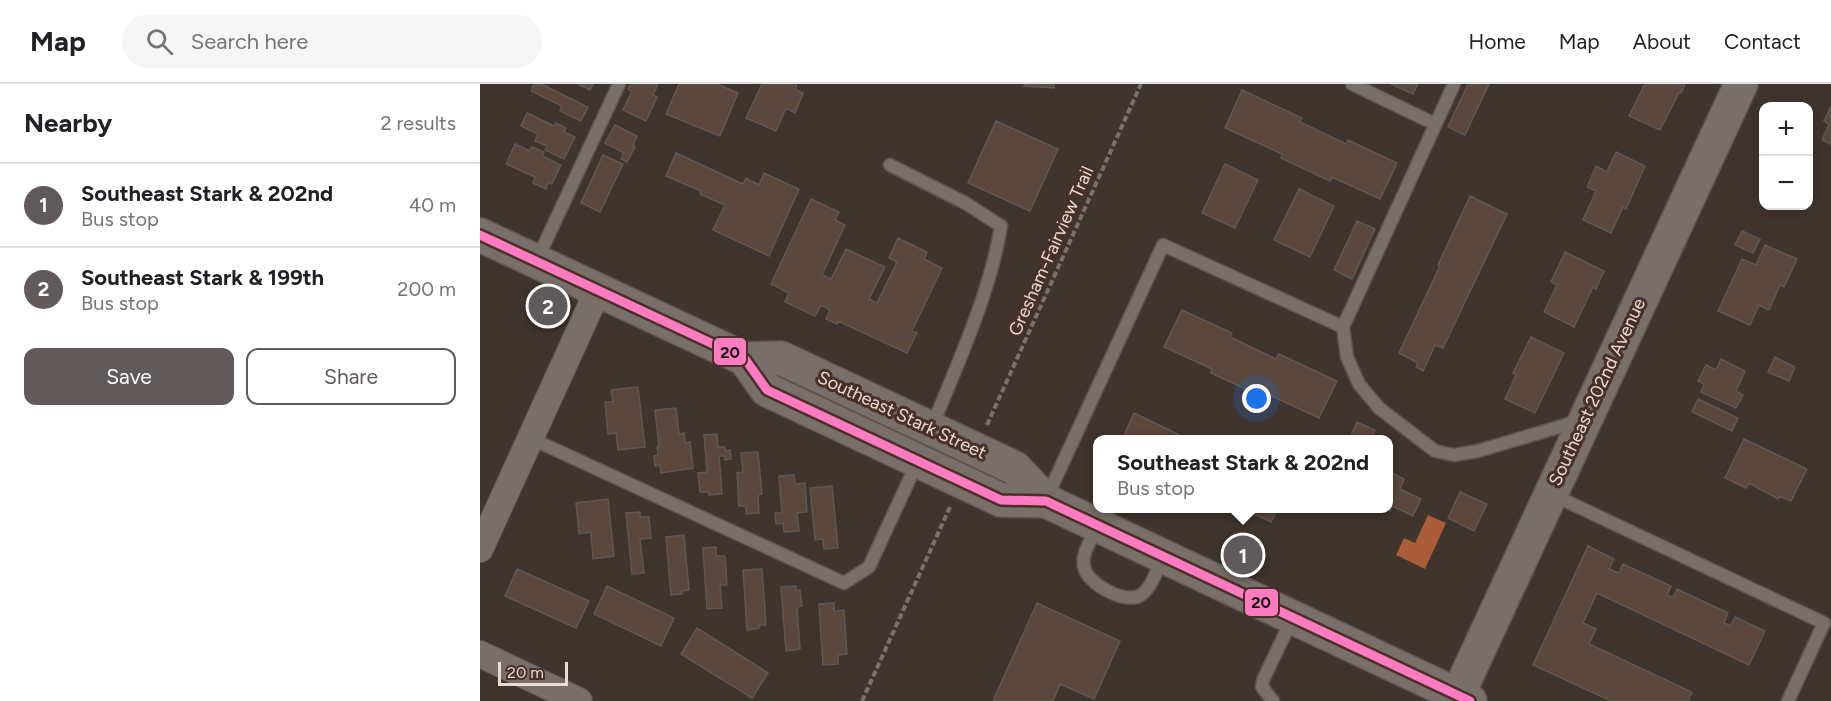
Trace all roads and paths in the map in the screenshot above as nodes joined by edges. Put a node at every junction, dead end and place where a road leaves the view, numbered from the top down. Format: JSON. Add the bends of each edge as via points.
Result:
{"nodes":[{"id":1,"x":619,"y":84,"type":"edge"},
{"id":2,"x":1141,"y":84,"type":"edge"},
{"id":3,"x":1352,"y":84,"type":"edge"},
{"id":4,"x":1454,"y":84,"type":"edge"},
{"id":5,"x":1741,"y":84,"type":"edge"},
{"id":6,"x":1435,"y":124,"type":"junction"},
{"id":7,"x":890,"y":165,"type":"dead end"},
{"id":8,"x":480,"y":235,"type":"edge"},
{"id":9,"x":537,"y":261,"type":"junction"},
{"id":10,"x":598,"y":290,"type":"junction"},
{"id":11,"x":1343,"y":327,"type":"junction"},
{"id":12,"x":745,"y":359,"type":"junction"},
{"id":13,"x":1585,"y":419,"type":"junction"},
{"id":14,"x":931,"y":428,"type":"junction"},
{"id":15,"x":985,"y":429,"type":"dead end"},
{"id":16,"x":530,"y":438,"type":"junction"},
{"id":17,"x":918,"y":461,"type":"junction"},
{"id":18,"x":1550,"y":494,"type":"junction"},
{"id":19,"x":954,"y":498,"type":"dead end"},
{"id":20,"x":1046,"y":501,"type":"junction"},
{"id":21,"x":1097,"y":526,"type":"junction"},
{"id":22,"x":480,"y":549,"type":"edge"},
{"id":23,"x":1163,"y":556,"type":"junction"},
{"id":24,"x":1292,"y":618,"type":"junction"},
{"id":25,"x":480,"y":654,"type":"edge"},
{"id":26,"x":1461,"y":699,"type":"edge"},
{"id":27,"x":579,"y":701,"type":"edge"},
{"id":28,"x":862,"y":701,"type":"edge"},
{"id":29,"x":1273,"y":701,"type":"edge"},
{"id":30,"x":1788,"y":701,"type":"edge"}],
"edges":[{"from":1,"to":9,"type":"lane"},
{"from":2,"to":15,"type":"path","name":"Gresham-Fairview Trail"},
{"from":3,"to":6,"type":"lane"},
{"from":4,"to":6,"type":"lane"},
{"from":5,"to":13,"type":"main road","name":"Southeast 202nd Avenue"},
{"from":6,"to":11,"type":"lane"},
{"from":7,"to":14,"type":"lane","via":[[1001,226],[979,310]]},
{"from":8,"to":9,"type":"main road","name":"Southeast Stark Street"},
{"from":9,"to":10,"type":"main road","name":"Southeast Stark Street"},
{"from":10,"to":12,"type":"main road","name":"Southeast Stark Street"},
{"from":10,"to":16,"type":"street"},
{"from":11,"to":13,"type":"lane","via":[[1347,357],[1359,384],[1379,408],[1435,451],[1454,455],[1478,451]]},
{"from":11,"to":20,"type":"lane","via":[[1163,245]]},
{"from":12,"to":14,"type":"main road","name":"Southeast Stark Street","via":[[781,358]]},
{"from":12,"to":17,"type":"main road","name":"Southeast Stark Street","via":[[767,390]]},
{"from":13,"to":18,"type":"main road","name":"Southeast 202nd Avenue"},
{"from":14,"to":20,"type":"main road","name":"Southeast Stark Street","via":[[1015,468]]},
{"from":16,"to":17,"type":"lane","via":[[844,583],[869,567]]},
{"from":16,"to":22,"type":"street"},
{"from":17,"to":20,"type":"main road","name":"Southeast Stark Street","via":[[1001,500]]},
{"from":18,"to":26,"type":"main road","name":"Southeast 202nd Avenue"},
{"from":18,"to":30,"type":"lane","via":[[1824,623]]},
{"from":19,"to":28,"type":"path"},
{"from":20,"to":21,"type":"main road","name":"Southeast Stark Street"},
{"from":21,"to":23,"type":"main road","name":"Southeast Stark Street"},
{"from":21,"to":23,"type":"lane","via":[[1083,565],[1094,583],[1109,591],[1131,598],[1140,596]]},
{"from":23,"to":24,"type":"main road","name":"Southeast Stark Street"},
{"from":24,"to":26,"type":"main road","name":"Southeast Stark Street"},
{"from":24,"to":29,"type":"lane","via":[[1263,680],[1263,687]]},
{"from":25,"to":27,"type":"street"}]}
